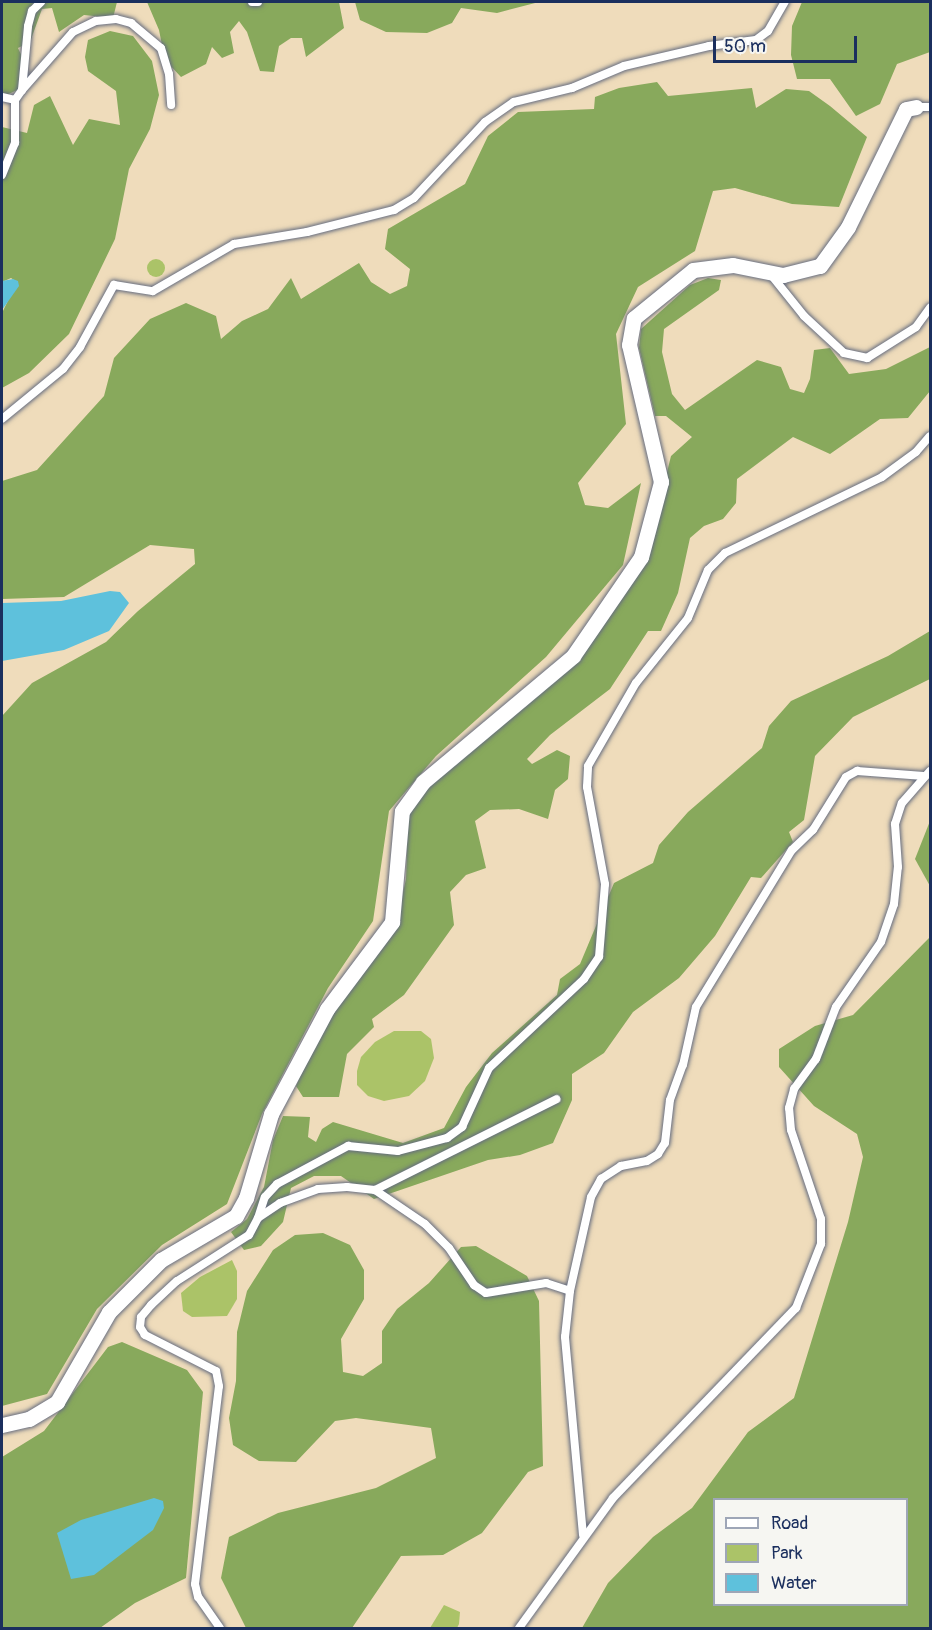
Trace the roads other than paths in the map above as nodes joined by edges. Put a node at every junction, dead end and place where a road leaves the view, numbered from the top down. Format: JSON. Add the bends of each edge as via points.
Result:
{"nodes":[{"id":1,"x":41,"y":2,"type":"edge"},
{"id":2,"x":252,"y":2,"type":"edge"},
{"id":3,"x":258,"y":2,"type":"edge"},
{"id":4,"x":785,"y":2,"type":"edge"},
{"id":5,"x":22,"y":90,"type":"junction"},
{"id":6,"x":2,"y":97,"type":"edge"},
{"id":7,"x":15,"y":100,"type":"junction"},
{"id":8,"x":171,"y":105,"type":"dead end"},
{"id":9,"x":923,"y":107,"type":"edge"},
{"id":10,"x":2,"y":175,"type":"edge"},
{"id":11,"x":770,"y":272,"type":"junction"},
{"id":12,"x":930,"y":308,"type":"edge"},
{"id":13,"x":2,"y":419,"type":"edge"},
{"id":14,"x":930,"y":436,"type":"edge"},
{"id":15,"x":927,"y":773,"type":"edge"},
{"id":16,"x":558,"y":1100,"type":"dead end"},
{"id":17,"x":375,"y":1190,"type":"junction"},
{"id":18,"x":258,"y":1218,"type":"junction"},
{"id":19,"x":570,"y":1291,"type":"junction"},
{"id":20,"x":2,"y":1425,"type":"edge"},
{"id":21,"x":583,"y":1535,"type":"junction"},
{"id":22,"x":220,"y":1629,"type":"edge"},
{"id":23,"x":519,"y":1629,"type":"edge"}],
"edges":[{"from":1,"to":5,"type":"lane","via":[[32,11],[28,26]]},
{"from":2,"to":3,"type":"lane"},
{"from":4,"to":13,"type":"lane","via":[[768,31],[756,40],[709,46],[635,64],[572,88],[514,102],[485,122],[414,198],[394,210],[307,232],[234,244],[153,291],[114,285],[80,347],[63,369]]},
{"from":5,"to":7,"type":"lane"},
{"from":5,"to":8,"type":"lane","via":[[74,32],[96,21],[116,19],[131,22],[161,48],[169,74]]},
{"from":6,"to":7,"type":"lane"},
{"from":7,"to":10,"type":"lane","via":[[15,143]]},
{"from":9,"to":11,"type":"street","via":[[906,109],[848,227],[819,266],[783,274]]},
{"from":11,"to":12,"type":"lane","via":[[804,316],[844,353],[867,358],[884,350],[916,327]]},
{"from":11,"to":20,"type":"street","via":[[733,265],[693,270],[634,318],[629,345],[660,482],[641,557],[573,656],[423,782],[402,811],[392,922],[327,1009],[271,1114],[246,1198],[236,1216],[161,1260],[109,1312],[57,1402],[28,1419]]},
{"from":14,"to":18,"type":"lane","via":[[916,452],[882,477],[725,554],[708,570],[688,618],[636,683],[588,766],[587,787],[605,884],[599,957],[584,979],[489,1068],[462,1127],[447,1138],[399,1151],[348,1146],[277,1184],[265,1197]]},
{"from":15,"to":19,"type":"lane","via":[[857,771],[846,777],[813,830],[792,850],[696,1006],[683,1065],[670,1100],[665,1143],[647,1161],[621,1166],[600,1179],[591,1197]]},
{"from":15,"to":21,"type":"lane","via":[[902,803],[895,824],[894,904],[881,942],[836,1007],[816,1059],[794,1089],[789,1108],[791,1131],[821,1219],[821,1244],[810,1280],[796,1308],[613,1498]]},
{"from":16,"to":17,"type":"lane"},
{"from":17,"to":18,"type":"lane","via":[[318,1189],[280,1203]]},
{"from":17,"to":19,"type":"lane","via":[[425,1224],[449,1248],[474,1286],[486,1293],[546,1283]]},
{"from":18,"to":22,"type":"lane","via":[[249,1235],[177,1281],[141,1317],[140,1327],[145,1335],[216,1371],[219,1386],[195,1584],[198,1597]]},
{"from":19,"to":21,"type":"lane","via":[[565,1337]]},
{"from":21,"to":23,"type":"lane"}]}
